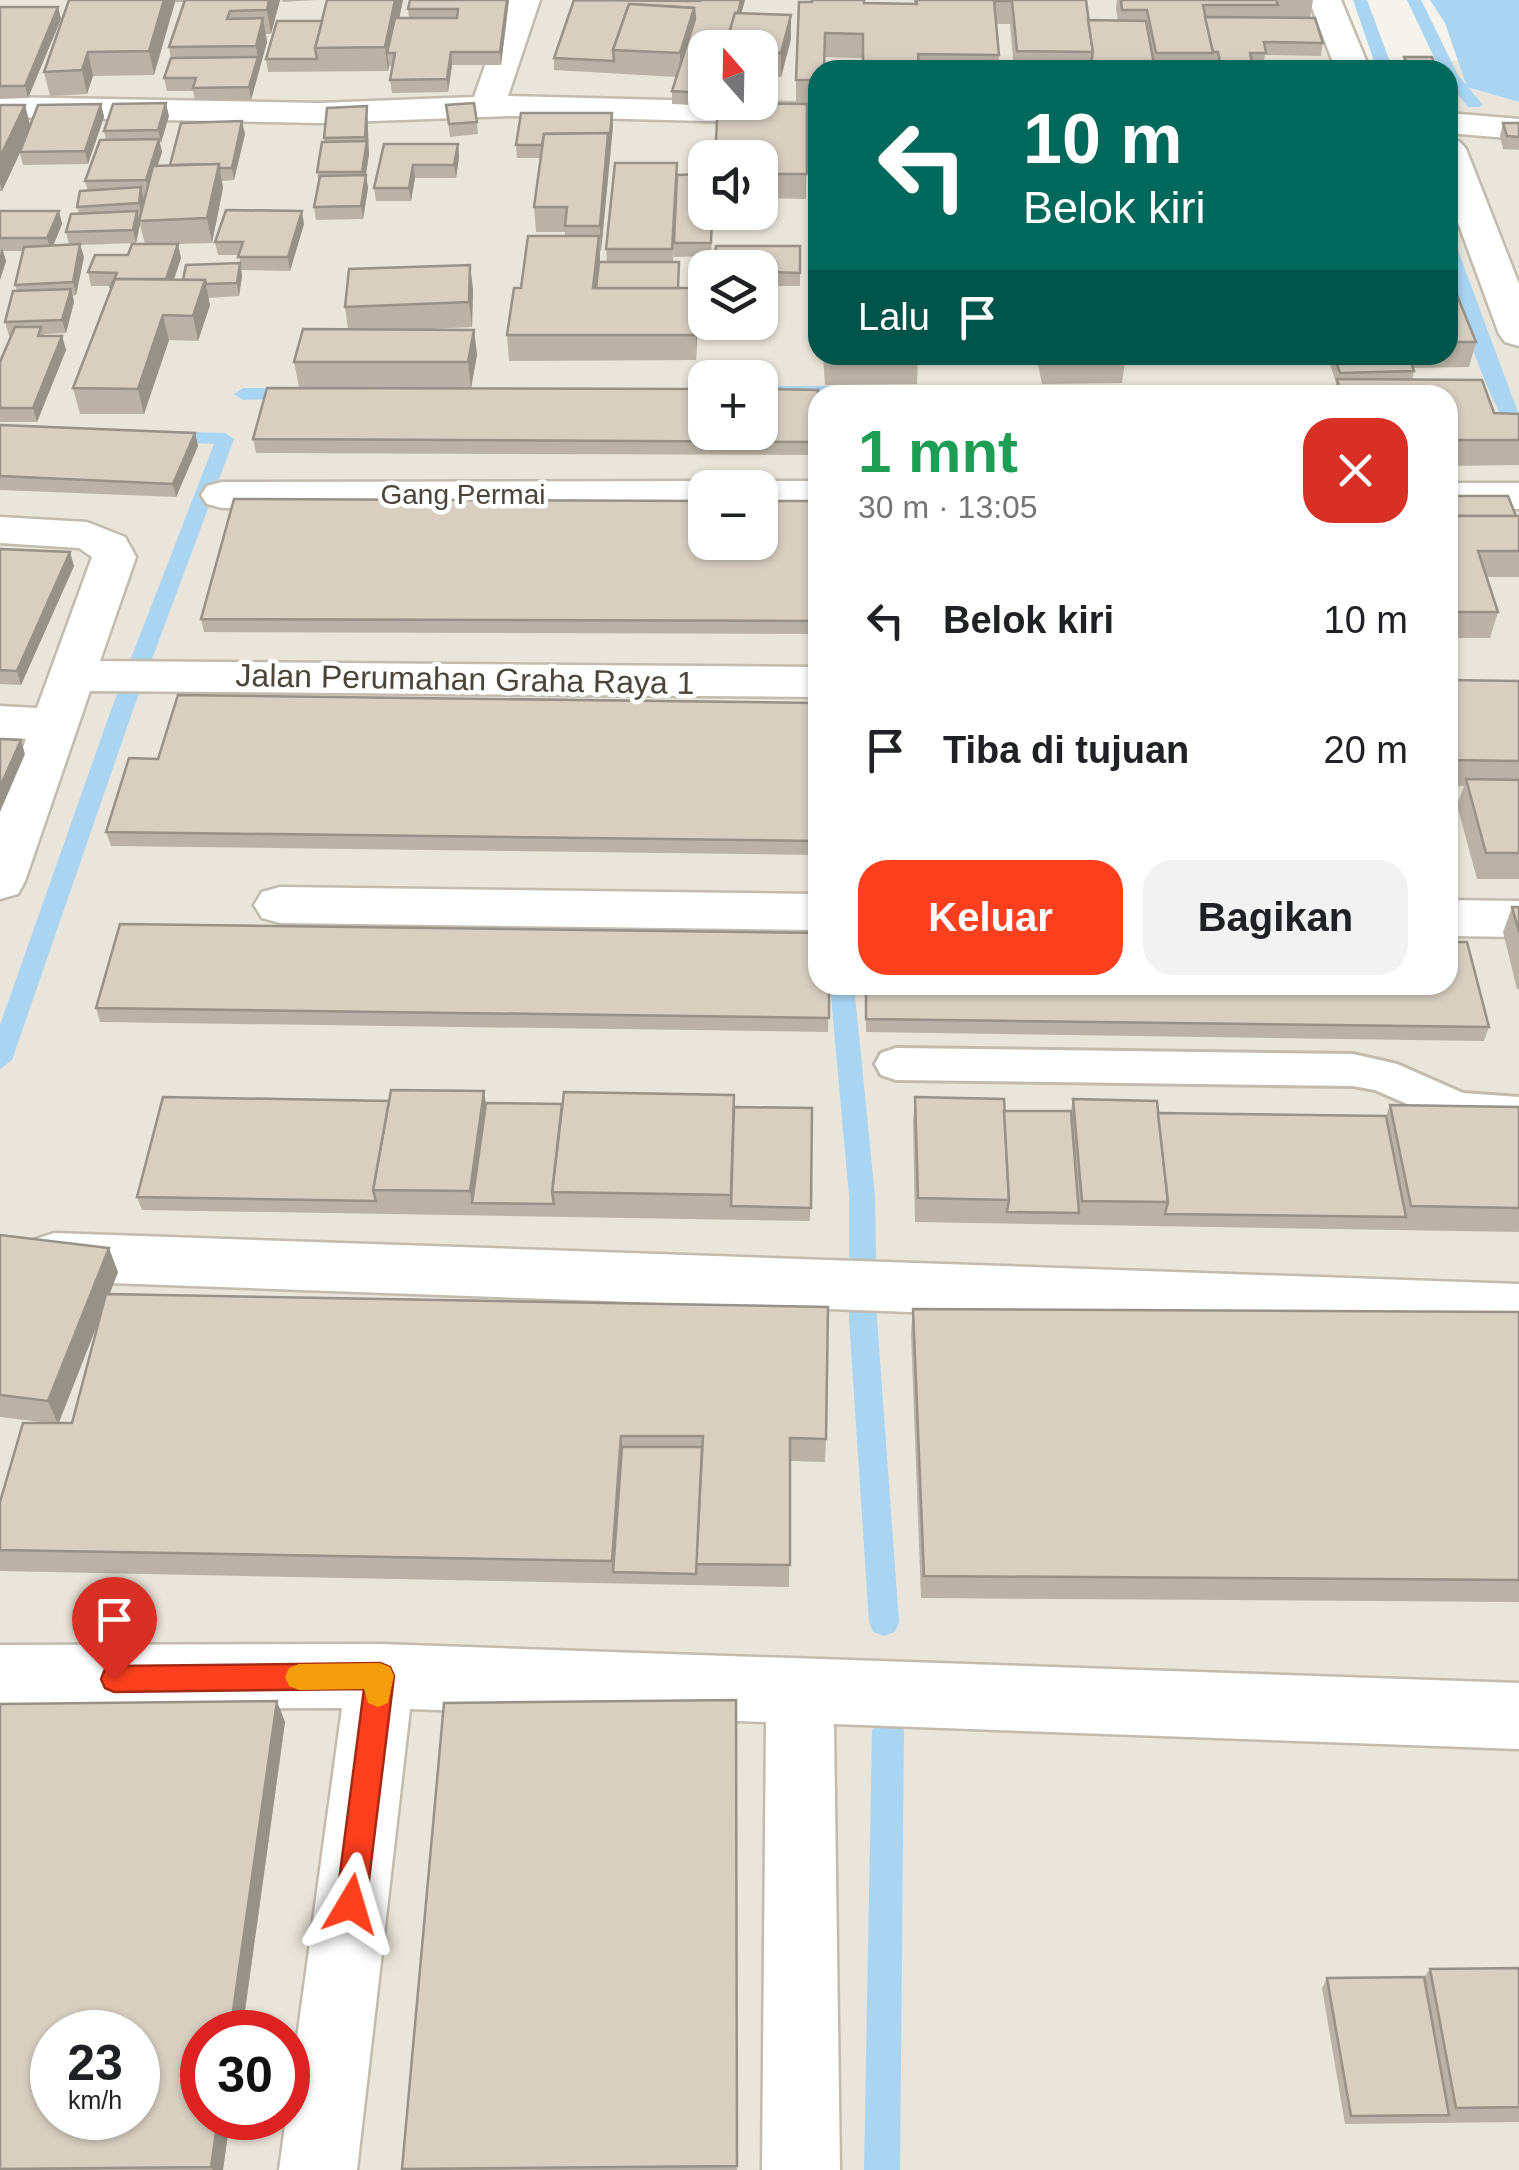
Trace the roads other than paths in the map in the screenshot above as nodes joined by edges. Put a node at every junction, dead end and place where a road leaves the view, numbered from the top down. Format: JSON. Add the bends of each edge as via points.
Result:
{"nodes":[{"id":1,"x":524,"y":0,"type":"edge"},
{"id":2,"x":1325,"y":0,"type":"edge"},
{"id":3,"x":1349,"y":60,"type":"edge"},
{"id":4,"x":0,"y":107,"type":"edge"},
{"id":5,"x":486,"y":108,"type":"junction"},
{"id":6,"x":808,"y":114,"type":"edge"},
{"id":7,"x":1458,"y":125,"type":"edge"},
{"id":8,"x":1519,"y":129,"type":"edge"},
{"id":9,"x":1458,"y":175,"type":"edge"},
{"id":10,"x":1519,"y":334,"type":"edge"},
{"id":11,"x":688,"y":494,"type":"edge"},
{"id":12,"x":778,"y":494,"type":"edge"},
{"id":13,"x":808,"y":494,"type":"edge"},
{"id":14,"x":222,"y":495,"type":"dead end"},
{"id":15,"x":1458,"y":496,"type":"edge"},
{"id":16,"x":1511,"y":496,"type":"edge"},
{"id":17,"x":0,"y":530,"type":"edge"},
{"id":18,"x":84,"y":676,"type":"junction"},
{"id":19,"x":800,"y":682,"type":"edge"},
{"id":20,"x":0,"y":722,"type":"edge"},
{"id":21,"x":53,"y":724,"type":"junction"},
{"id":22,"x":0,"y":881,"type":"edge"},
{"id":23,"x":280,"y":905,"type":"dead end"},
{"id":24,"x":802,"y":912,"type":"edge"},
{"id":25,"x":1458,"y":918,"type":"edge"},
{"id":26,"x":1519,"y":919,"type":"edge"},
{"id":27,"x":896,"y":1064,"type":"dead end"},
{"id":28,"x":1519,"y":1114,"type":"edge"},
{"id":29,"x":54,"y":1257,"type":"edge"},
{"id":30,"x":1519,"y":1309,"type":"edge"},
{"id":31,"x":380,"y":1676,"type":"junction"},
{"id":32,"x":0,"y":1678,"type":"edge"},
{"id":33,"x":800,"y":1692,"type":"junction"},
{"id":34,"x":1519,"y":1716,"type":"edge"},
{"id":35,"x":318,"y":2170,"type":"edge"},
{"id":36,"x":801,"y":2170,"type":"edge"}],
"edges":[{"from":1,"to":5,"type":"street"},
{"from":2,"to":3,"type":"street"},
{"from":4,"to":5,"type":"street","via":[[300,113]]},
{"from":5,"to":6,"type":"street"},
{"from":7,"to":8,"type":"street"},
{"from":9,"to":10,"type":"street"},
{"from":11,"to":14,"type":"street","name":"Gang Permai"},
{"from":12,"to":13,"type":"street"},
{"from":15,"to":16,"type":"street"},
{"from":17,"to":18,"type":"street","via":[[88,535],[110,546],[114,557]]},
{"from":18,"to":19,"type":"street","name":"Jalan Perumahan Graha Raya 1"},
{"from":18,"to":21,"type":"street"},
{"from":20,"to":21,"type":"street"},
{"from":21,"to":22,"type":"street"},
{"from":23,"to":24,"type":"street"},
{"from":25,"to":26,"type":"street"},
{"from":27,"to":28,"type":"lane","via":[[1353,1070],[1382,1075],[1458,1109]]},
{"from":29,"to":30,"type":"street"},
{"from":31,"to":32,"type":"street"},
{"from":31,"to":33,"type":"street"},
{"from":31,"to":35,"type":"street"},
{"from":33,"to":34,"type":"street"},
{"from":33,"to":36,"type":"street"}]}
